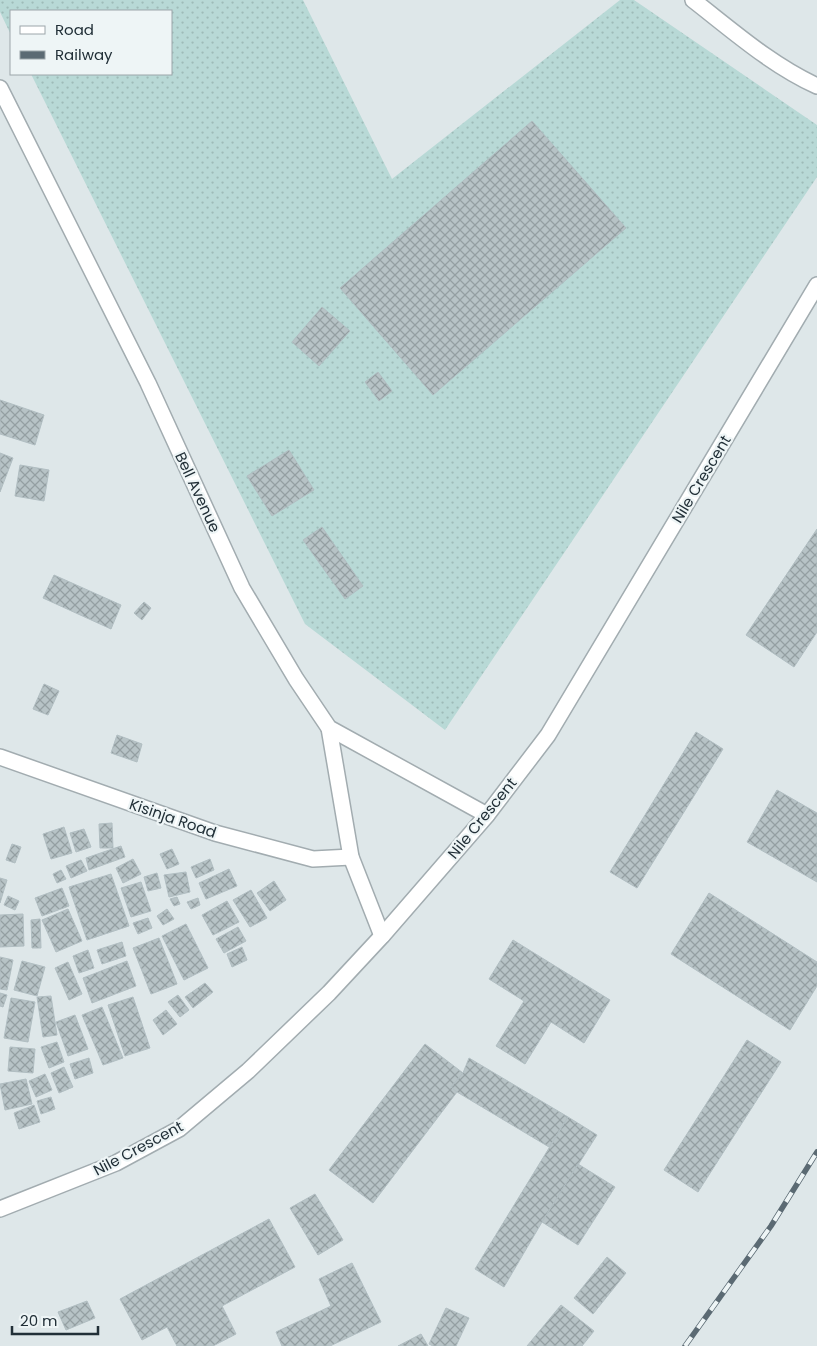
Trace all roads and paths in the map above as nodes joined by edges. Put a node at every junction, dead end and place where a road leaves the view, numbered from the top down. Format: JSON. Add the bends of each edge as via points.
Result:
{"nodes":[{"id":1,"x":694,"y":0,"type":"edge"},
{"id":2,"x":817,"y":86,"type":"edge"},
{"id":3,"x":0,"y":88,"type":"edge"},
{"id":4,"x":817,"y":285,"type":"edge"},
{"id":5,"x":329,"y":728,"type":"junction"},
{"id":6,"x":0,"y":757,"type":"edge"},
{"id":7,"x":486,"y":815,"type":"junction"},
{"id":8,"x":350,"y":857,"type":"junction"},
{"id":9,"x":382,"y":936,"type":"junction"},
{"id":10,"x":0,"y":1209,"type":"edge"}],
"edges":[{"from":1,"to":2,"type":"street","via":[[754,48]]},
{"from":3,"to":5,"type":"street","name":"Bell Avenue","via":[[148,383],[242,588]]},
{"from":4,"to":7,"type":"street","name":"Nile Crescent","via":[[553,727]]},
{"from":5,"to":7,"type":"street","name":"Bell Avenue"},
{"from":5,"to":8,"type":"street"},
{"from":6,"to":8,"type":"street","name":"Kisinja Road","via":[[214,833],[313,859]]},
{"from":7,"to":9,"type":"street","name":"Nile Crescent"},
{"from":8,"to":9,"type":"street"},
{"from":9,"to":10,"type":"street","name":"Nile Crescent","via":[[329,993],[248,1071],[179,1129],[116,1163]]}]}
